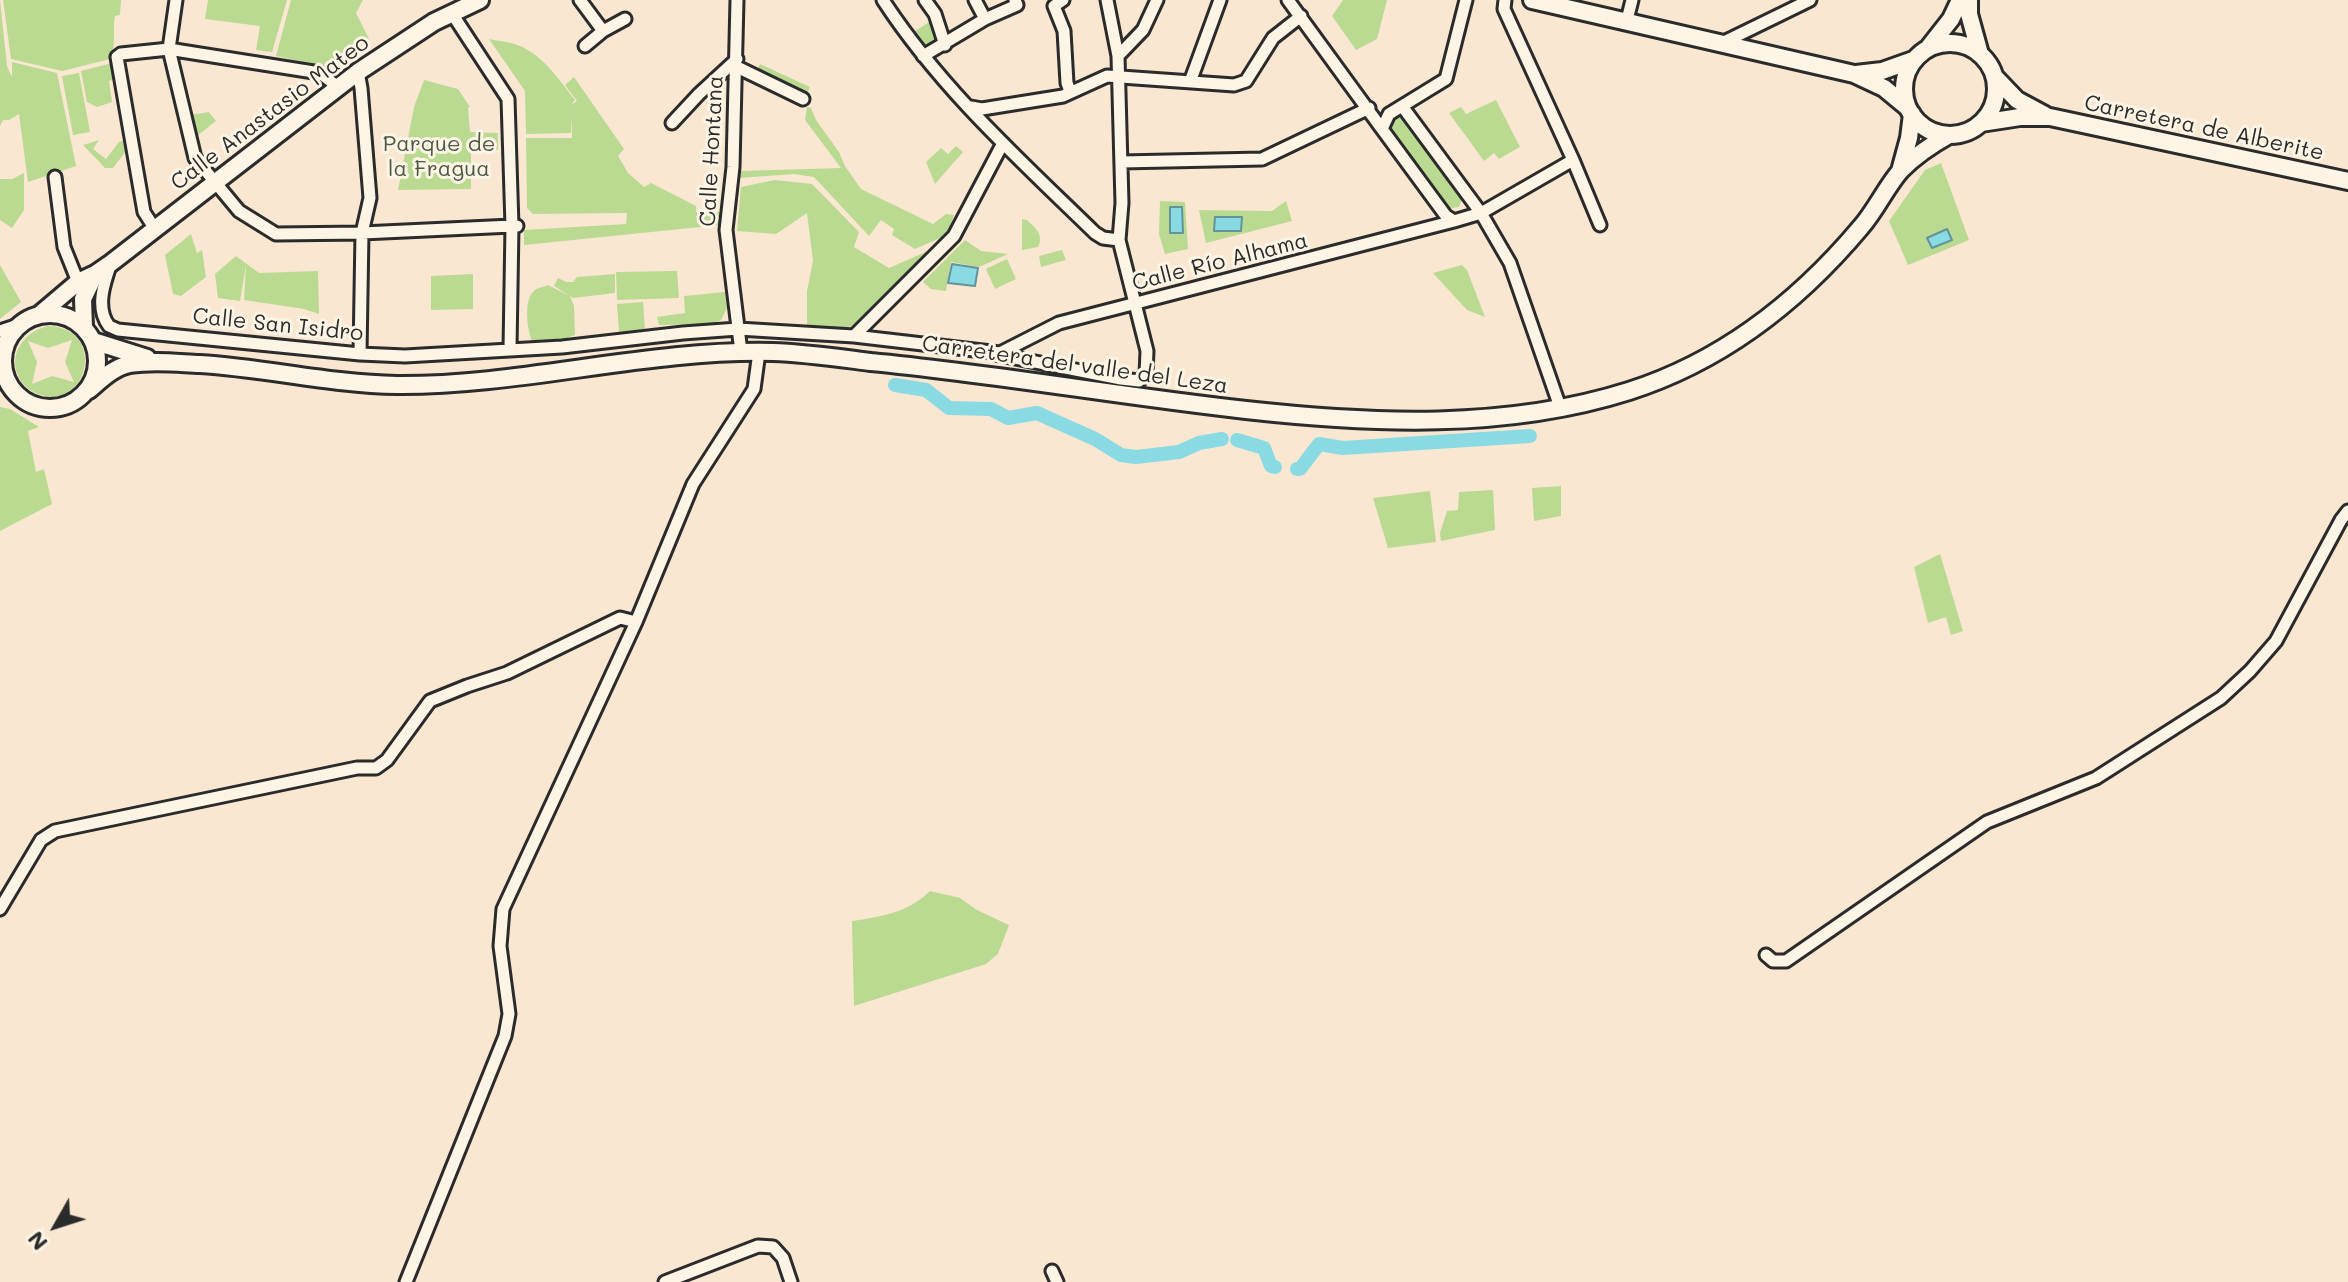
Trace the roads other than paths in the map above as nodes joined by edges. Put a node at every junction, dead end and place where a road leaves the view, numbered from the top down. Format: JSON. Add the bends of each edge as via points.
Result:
{"nodes":[{"id":1,"x":176,"y":0,"type":"edge"},
{"id":2,"x":580,"y":0,"type":"edge"},
{"id":3,"x":737,"y":0,"type":"edge"},
{"id":4,"x":883,"y":0,"type":"edge"},
{"id":5,"x":925,"y":0,"type":"edge"},
{"id":6,"x":975,"y":0,"type":"edge"},
{"id":7,"x":1015,"y":0,"type":"edge"},
{"id":8,"x":1063,"y":0,"type":"edge"},
{"id":9,"x":1107,"y":0,"type":"edge"},
{"id":10,"x":1157,"y":0,"type":"edge"},
{"id":11,"x":1220,"y":0,"type":"edge"},
{"id":12,"x":1288,"y":0,"type":"edge"},
{"id":13,"x":1466,"y":0,"type":"edge"},
{"id":14,"x":1505,"y":0,"type":"edge"},
{"id":15,"x":1532,"y":0,"type":"edge"},
{"id":16,"x":1632,"y":0,"type":"edge"},
{"id":17,"x":1810,"y":0,"type":"edge"},
{"id":18,"x":1960,"y":0,"type":"edge"},
{"id":19,"x":1969,"y":0,"type":"edge"},
{"id":20,"x":465,"y":5,"type":"edge"},
{"id":21,"x":1301,"y":16,"type":"junction"},
{"id":22,"x":625,"y":19,"type":"dead end"},
{"id":23,"x":985,"y":19,"type":"junction"},
{"id":24,"x":1627,"y":20,"type":"junction"},
{"id":25,"x":603,"y":31,"type":"junction"},
{"id":26,"x":1722,"y":43,"type":"junction"},
{"id":27,"x":945,"y":45,"type":"junction"},
{"id":28,"x":585,"y":46,"type":"dead end"},
{"id":29,"x":1929,"y":47,"type":"junction"},
{"id":30,"x":169,"y":49,"type":"junction"},
{"id":31,"x":1980,"y":54,"type":"junction"},
{"id":32,"x":923,"y":56,"type":"junction"},
{"id":33,"x":1118,"y":56,"type":"junction"},
{"id":34,"x":1913,"y":60,"type":"junction"},
{"id":35,"x":737,"y":63,"type":"junction"},
{"id":36,"x":358,"y":72,"type":"junction"},
{"id":37,"x":1854,"y":74,"type":"junction"},
{"id":38,"x":1119,"y":76,"type":"junction"},
{"id":39,"x":1994,"y":76,"type":"junction"},
{"id":40,"x":1190,"y":82,"type":"junction"},
{"id":41,"x":338,"y":87,"type":"junction"},
{"id":42,"x":1070,"y":91,"type":"junction"},
{"id":43,"x":803,"y":99,"type":"dead end"},
{"id":44,"x":1402,"y":106,"type":"junction"},
{"id":45,"x":971,"y":107,"type":"junction"},
{"id":46,"x":1909,"y":110,"type":"junction"},
{"id":47,"x":1371,"y":111,"type":"junction"},
{"id":48,"x":1391,"y":113,"type":"junction"},
{"id":49,"x":2050,"y":117,"type":"junction"},
{"id":50,"x":672,"y":123,"type":"dead end"},
{"id":51,"x":1981,"y":123,"type":"junction"},
{"id":52,"x":1382,"y":129,"type":"junction"},
{"id":53,"x":1949,"y":135,"type":"junction"},
{"id":54,"x":1003,"y":143,"type":"junction"},
{"id":55,"x":1573,"y":160,"type":"junction"},
{"id":56,"x":1121,"y":162,"type":"junction"},
{"id":57,"x":1899,"y":173,"type":"junction"},
{"id":58,"x":55,"y":177,"type":"dead end"},
{"id":59,"x":2348,"y":181,"type":"edge"},
{"id":60,"x":216,"y":182,"type":"junction"},
{"id":61,"x":1467,"y":193,"type":"junction"},
{"id":62,"x":1481,"y":213,"type":"junction"},
{"id":63,"x":1459,"y":220,"type":"junction"},
{"id":64,"x":1600,"y":225,"type":"dead end"},
{"id":65,"x":512,"y":226,"type":"junction"},
{"id":66,"x":155,"y":229,"type":"junction"},
{"id":67,"x":362,"y":233,"type":"junction"},
{"id":68,"x":1119,"y":240,"type":"junction"},
{"id":69,"x":111,"y":263,"type":"junction"},
{"id":70,"x":95,"y":274,"type":"junction"},
{"id":71,"x":78,"y":282,"type":"junction"},
{"id":72,"x":83,"y":299,"type":"junction"},
{"id":73,"x":1135,"y":304,"type":"junction"},
{"id":74,"x":39,"y":315,"type":"junction"},
{"id":75,"x":18,"y":325,"type":"junction"},
{"id":76,"x":738,"y":329,"type":"junction"},
{"id":77,"x":0,"y":331,"type":"edge"},
{"id":78,"x":89,"y":334,"type":"junction"},
{"id":79,"x":854,"y":336,"type":"junction"},
{"id":80,"x":510,"y":349,"type":"junction"},
{"id":81,"x":982,"y":351,"type":"junction"},
{"id":82,"x":741,"y":352,"type":"junction"},
{"id":83,"x":759,"y":352,"type":"junction"},
{"id":84,"x":360,"y":354,"type":"junction"},
{"id":85,"x":1,"y":358,"type":"edge"},
{"id":86,"x":160,"y":362,"type":"junction"},
{"id":87,"x":89,"y":390,"type":"junction"},
{"id":88,"x":0,"y":397,"type":"edge"},
{"id":89,"x":20,"y":398,"type":"junction"},
{"id":90,"x":1560,"y":407,"type":"junction"},
{"id":91,"x":2348,"y":511,"type":"edge"},
{"id":92,"x":636,"y":622,"type":"junction"},
{"id":93,"x":0,"y":909,"type":"edge"},
{"id":94,"x":1766,"y":955,"type":"dead end"},
{"id":95,"x":406,"y":1282,"type":"edge"},
{"id":96,"x":665,"y":1282,"type":"edge"},
{"id":97,"x":791,"y":1282,"type":"edge"}],
"edges":[{"from":1,"to":30,"type":"street"},
{"from":2,"to":25,"type":"street"},
{"from":3,"to":35,"type":"street","name":"Calle Hontana"},
{"from":4,"to":32,"type":"street"},
{"from":5,"to":27,"type":"street"},
{"from":6,"to":23,"type":"street"},
{"from":7,"to":23,"type":"street","via":[[1017,5]]},
{"from":8,"to":42,"type":"street","via":[[1054,6],[1064,31]]},
{"from":9,"to":33,"type":"street"},
{"from":10,"to":33,"type":"street","via":[[1143,30]]},
{"from":11,"to":40,"type":"street"},
{"from":12,"to":21,"type":"street"},
{"from":13,"to":44,"type":"street","via":[[1446,79]]},
{"from":14,"to":55,"type":"street","via":[[1504,9]]},
{"from":15,"to":24,"type":"main road"},
{"from":16,"to":24,"type":"street"},
{"from":17,"to":26,"type":"street"},
{"from":18,"to":29,"type":"main road"},
{"from":19,"to":31,"type":"main road"},
{"from":20,"to":36,"type":"main road","name":"Calle Anastasio Mateo"},
{"from":20,"to":65,"type":"street","via":[[508,99]]},
{"from":21,"to":40,"type":"street","via":[[1273,38],[1246,81]]},
{"from":21,"to":47,"type":"street"},
{"from":22,"to":25,"type":"street"},
{"from":23,"to":27,"type":"street"},
{"from":24,"to":26,"type":"main road"},
{"from":25,"to":28,"type":"street"},
{"from":26,"to":37,"type":"main road"},
{"from":27,"to":32,"type":"street"},
{"from":29,"to":31,"type":"main road","via":[[1961,44]]},
{"from":29,"to":34,"type":"main road"},
{"from":30,"to":41,"type":"street","via":[[320,73]]},
{"from":30,"to":60,"type":"street","via":[[195,158]]},
{"from":30,"to":66,"type":"street","via":[[117,57],[144,212]]},
{"from":31,"to":39,"type":"main road"},
{"from":32,"to":45,"type":"street"},
{"from":33,"to":38,"type":"street"},
{"from":34,"to":37,"type":"main road"},
{"from":34,"to":46,"type":"main road","via":[[1905,78]]},
{"from":35,"to":43,"type":"street"},
{"from":35,"to":50,"type":"street"},
{"from":35,"to":76,"type":"street","name":"Calle Hontana","via":[[726,230]]},
{"from":36,"to":41,"type":"main road","name":"Calle Anastasio Mateo"},
{"from":36,"to":67,"type":"street","via":[[370,198]]},
{"from":37,"to":46,"type":"main road","via":[[1884,88]]},
{"from":38,"to":40,"type":"street"},
{"from":38,"to":42,"type":"street"},
{"from":38,"to":56,"type":"street"},
{"from":39,"to":49,"type":"main road","name":"Carretera de Alberite","via":[[2017,100]]},
{"from":39,"to":51,"type":"main road","via":[[1994,101]]},
{"from":41,"to":60,"type":"main road","name":"Calle Anastasio Mateo"},
{"from":42,"to":45,"type":"street","via":[[1045,100]]},
{"from":44,"to":48,"type":"street"},
{"from":44,"to":61,"type":"street"},
{"from":45,"to":54,"type":"street"},
{"from":46,"to":53,"type":"main road","via":[[1928,129]]},
{"from":46,"to":57,"type":"main road","name":"Carretera del valle del Leza","via":[[1909,138]]},
{"from":47,"to":48,"type":"street"},
{"from":47,"to":52,"type":"street"},
{"from":47,"to":56,"type":"street","via":[[1262,159]]},
{"from":48,"to":52,"type":"street"},
{"from":49,"to":51,"type":"main road","name":"Carretera de Alberite"},
{"from":49,"to":59,"type":"main road","name":"Carretera de Alberite"},
{"from":51,"to":53,"type":"main road"},
{"from":52,"to":63,"type":"street","via":[[1446,216]]},
{"from":53,"to":57,"type":"main road","name":"Carretera del valle del Leza"},
{"from":54,"to":68,"type":"street","via":[[1095,233]]},
{"from":54,"to":79,"type":"street","via":[[954,236]]},
{"from":55,"to":62,"type":"street"},
{"from":55,"to":64,"type":"street"},
{"from":56,"to":68,"type":"street"},
{"from":57,"to":90,"type":"main road","name":"Carretera del valle del Leza","via":[[1867,221],[1824,270],[1738,341],[1630,391]]},
{"from":58,"to":71,"type":"street","via":[[64,247]]},
{"from":60,"to":66,"type":"main road","name":"Calle Anastasio Mateo"},
{"from":60,"to":67,"type":"street","via":[[239,211],[276,234]]},
{"from":61,"to":62,"type":"street"},
{"from":61,"to":63,"type":"street","via":[[1470,213]]},
{"from":62,"to":63,"type":"street","name":"Calle Río Alhama"},
{"from":62,"to":90,"type":"street","via":[[1510,263]]},
{"from":63,"to":73,"type":"street","name":"Calle Río Alhama"},
{"from":65,"to":67,"type":"street"},
{"from":65,"to":80,"type":"street"},
{"from":66,"to":69,"type":"main road","name":"Calle Anastasio Mateo"},
{"from":67,"to":84,"type":"street"},
{"from":68,"to":73,"type":"street"},
{"from":69,"to":70,"type":"main road","name":"Calle Anastasio Mateo"},
{"from":69,"to":84,"type":"street","name":"Calle San Isidro","via":[[102,310],[109,326],[118,330]]},
{"from":70,"to":71,"type":"main road","name":"Calle Anastasio Mateo"},
{"from":70,"to":72,"type":"main road"},
{"from":71,"to":72,"type":"main road"},
{"from":71,"to":74,"type":"main road","name":"Calle Anastasio Mateo"},
{"from":72,"to":78,"type":"main road"},
{"from":73,"to":81,"type":"street","name":"Calle Río Alhama","via":[[1059,323],[1000,353]]},
{"from":73,"to":81,"type":"street","via":[[1147,351],[1146,374],[1139,381]]},
{"from":74,"to":75,"type":"main road"},
{"from":74,"to":78,"type":"main road","via":[[68,317]]},
{"from":75,"to":77,"type":"street"},
{"from":75,"to":85,"type":"main road"},
{"from":76,"to":79,"type":"street","name":"Calle San Isidro"},
{"from":76,"to":80,"type":"street","name":"Calle San Isidro"},
{"from":76,"to":82,"type":"street","name":"Calle Hontana"},
{"from":78,"to":86,"type":"main road","via":[[125,353]]},
{"from":78,"to":87,"type":"main road","via":[[98,366]]},
{"from":79,"to":81,"type":"street","name":"Calle San Isidro"},
{"from":80,"to":84,"type":"street","name":"Calle San Isidro"},
{"from":82,"to":83,"type":"main road","name":"Carretera del valle del Leza"},
{"from":82,"to":86,"type":"main road","name":"Carretera del valle del Leza","via":[[684,354],[470,382],[396,385]]},
{"from":83,"to":90,"type":"main road","name":"Carretera del valle del Leza","via":[[916,366],[1335,420],[1469,420]]},
{"from":83,"to":92,"type":"street","via":[[754,389],[693,484]]},
{"from":85,"to":89,"type":"main road","via":[[10,387]]},
{"from":86,"to":87,"type":"main road","via":[[127,364]]},
{"from":87,"to":89,"type":"main road","via":[[64,407],[49,409]]},
{"from":88,"to":89,"type":"main road"},
{"from":91,"to":94,"type":"street","via":[[2276,641],[2221,698],[2096,778],[1987,822],[1786,961]]},
{"from":92,"to":93,"type":"street","via":[[620,618],[507,673],[430,701],[376,768],[55,831],[41,840]]},
{"from":92,"to":95,"type":"street","via":[[503,909],[500,946],[509,1014],[505,1036]]},
{"from":96,"to":97,"type":"street","via":[[758,1246],[773,1247]]}]}
